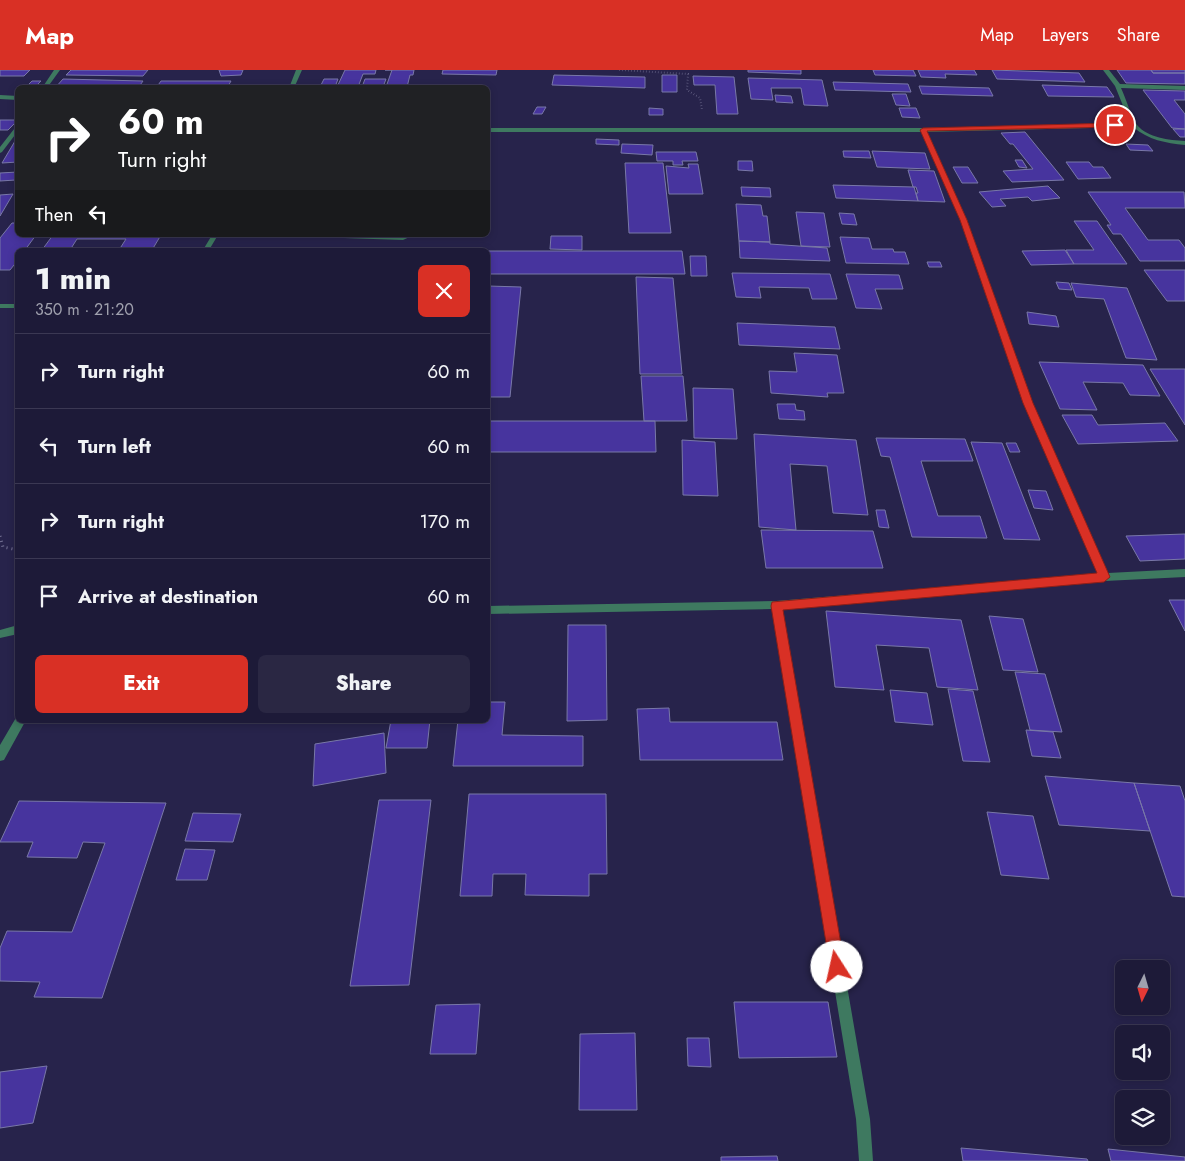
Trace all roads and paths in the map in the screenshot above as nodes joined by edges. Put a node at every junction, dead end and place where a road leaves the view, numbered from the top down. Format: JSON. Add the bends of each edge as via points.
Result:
{"nodes":[{"id":1,"x":57,"y":70,"type":"edge"},
{"id":2,"x":299,"y":70,"type":"edge"},
{"id":3,"x":619,"y":70,"type":"edge"},
{"id":4,"x":1106,"y":70,"type":"edge"},
{"id":5,"x":46,"y":85,"type":"edge"},
{"id":6,"x":292,"y":85,"type":"edge"},
{"id":7,"x":1118,"y":86,"type":"junction"},
{"id":8,"x":1185,"y":88,"type":"edge"},
{"id":9,"x":0,"y":97,"type":"edge"},
{"id":10,"x":15,"y":98,"type":"edge"},
{"id":11,"x":1134,"y":125,"type":"junction"},
{"id":12,"x":15,"y":130,"type":"edge"},
{"id":13,"x":490,"y":130,"type":"edge"},
{"id":14,"x":923,"y":130,"type":"junction"},
{"id":15,"x":704,"y":131,"type":"junction"},
{"id":16,"x":1185,"y":143,"type":"edge"},
{"id":17,"x":0,"y":151,"type":"edge"},
{"id":18,"x":214,"y":237,"type":"edge"},
{"id":19,"x":373,"y":237,"type":"edge"},
{"id":20,"x":406,"y":237,"type":"edge"},
{"id":21,"x":207,"y":248,"type":"edge"},
{"id":22,"x":0,"y":306,"type":"edge"},
{"id":23,"x":15,"y":306,"type":"edge"},
{"id":24,"x":0,"y":536,"type":"edge"},
{"id":25,"x":15,"y":549,"type":"edge"},
{"id":26,"x":1185,"y":573,"type":"edge"},
{"id":27,"x":1104,"y":577,"type":"junction"},
{"id":28,"x":776,"y":606,"type":"junction"},
{"id":29,"x":490,"y":610,"type":"edge"},
{"id":30,"x":15,"y":629,"type":"edge"},
{"id":31,"x":0,"y":634,"type":"edge"},
{"id":32,"x":19,"y":723,"type":"edge"},
{"id":33,"x":0,"y":756,"type":"edge"},
{"id":34,"x":866,"y":1161,"type":"edge"}],
"edges":[{"from":1,"to":5,"type":"street"},
{"from":2,"to":6,"type":"street"},
{"from":3,"to":15,"type":"path","via":[[688,74],[687,90],[700,98]]},
{"from":4,"to":7,"type":"street"},
{"from":7,"to":8,"type":"street"},
{"from":7,"to":11,"type":"street"},
{"from":9,"to":10,"type":"street"},
{"from":11,"to":14,"type":"street"},
{"from":11,"to":16,"type":"street","via":[[1147,136]]},
{"from":12,"to":17,"type":"street"},
{"from":13,"to":15,"type":"street"},
{"from":14,"to":15,"type":"street"},
{"from":14,"to":27,"type":"street","via":[[964,220],[1028,403]]},
{"from":18,"to":21,"type":"street"},
{"from":19,"to":20,"type":"street"},
{"from":22,"to":23,"type":"street"},
{"from":24,"to":25,"type":"path","via":[[3,547]]},
{"from":26,"to":27,"type":"street"},
{"from":27,"to":28,"type":"street"},
{"from":28,"to":29,"type":"street"},
{"from":28,"to":34,"type":"street","via":[[863,1119]]},
{"from":30,"to":31,"type":"street"},
{"from":32,"to":33,"type":"street"}]}
